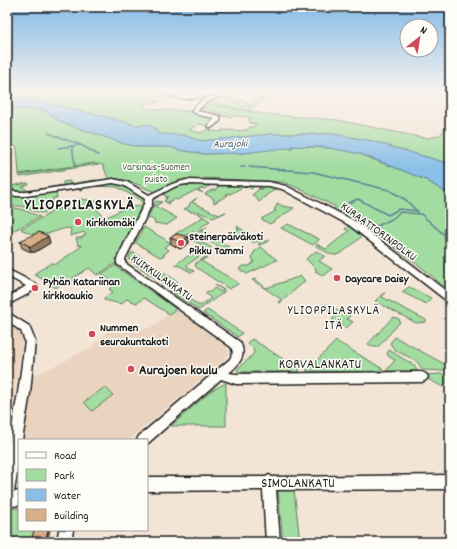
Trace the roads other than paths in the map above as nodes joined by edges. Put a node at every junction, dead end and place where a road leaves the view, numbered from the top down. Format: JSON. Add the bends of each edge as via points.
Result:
{"nodes":[{"id":1,"x":218,"y":118,"type":"edge"},
{"id":2,"x":211,"y":126,"type":"dead end"},
{"id":3,"x":7,"y":190,"type":"edge"},
{"id":4,"x":149,"y":198,"type":"junction"},
{"id":5,"x":7,"y":272,"type":"edge"},
{"id":6,"x":450,"y":299,"type":"edge"},
{"id":7,"x":7,"y":302,"type":"edge"},
{"id":8,"x":7,"y":316,"type":"edge"},
{"id":9,"x":220,"y":374,"type":"junction"},
{"id":10,"x":422,"y":377,"type":"dead end"},
{"id":11,"x":144,"y":439,"type":"edge"},
{"id":12,"x":270,"y":482,"type":"junction"},
{"id":13,"x":450,"y":482,"type":"edge"},
{"id":14,"x":148,"y":484,"type":"edge"},
{"id":15,"x":7,"y":492,"type":"edge"},
{"id":16,"x":18,"y":498,"type":"edge"},
{"id":17,"x":7,"y":500,"type":"edge"},
{"id":18,"x":66,"y":531,"type":"edge"},
{"id":19,"x":64,"y":542,"type":"edge"},
{"id":20,"x":273,"y":542,"type":"edge"}],
"edges":[{"from":1,"to":2,"type":"street"},
{"from":3,"to":4,"type":"street","via":[[16,194],[26,194],[113,181],[125,183]]},
{"from":4,"to":6,"type":"street","name":"KURAATTORINPOLKU","via":[[174,185],[186,182],[284,186],[352,223]]},
{"from":4,"to":9,"type":"street","name":"KUIKKULANKATU","via":[[120,263],[233,342],[238,349],[237,357]]},
{"from":5,"to":7,"type":"street","via":[[33,286]]},
{"from":8,"to":15,"type":"street","via":[[25,329],[29,335],[30,346]]},
{"from":9,"to":10,"type":"street","name":"KORVALANKATU","via":[[236,379]]},
{"from":9,"to":11,"type":"street","name":"KUIKKULANKATU"},
{"from":12,"to":13,"type":"street","name":"SIMOLANKATU"},
{"from":12,"to":14,"type":"street","name":"SIMOLANKATU"},
{"from":12,"to":20,"type":"street"},
{"from":16,"to":17,"type":"street"},
{"from":18,"to":19,"type":"street"}]}
